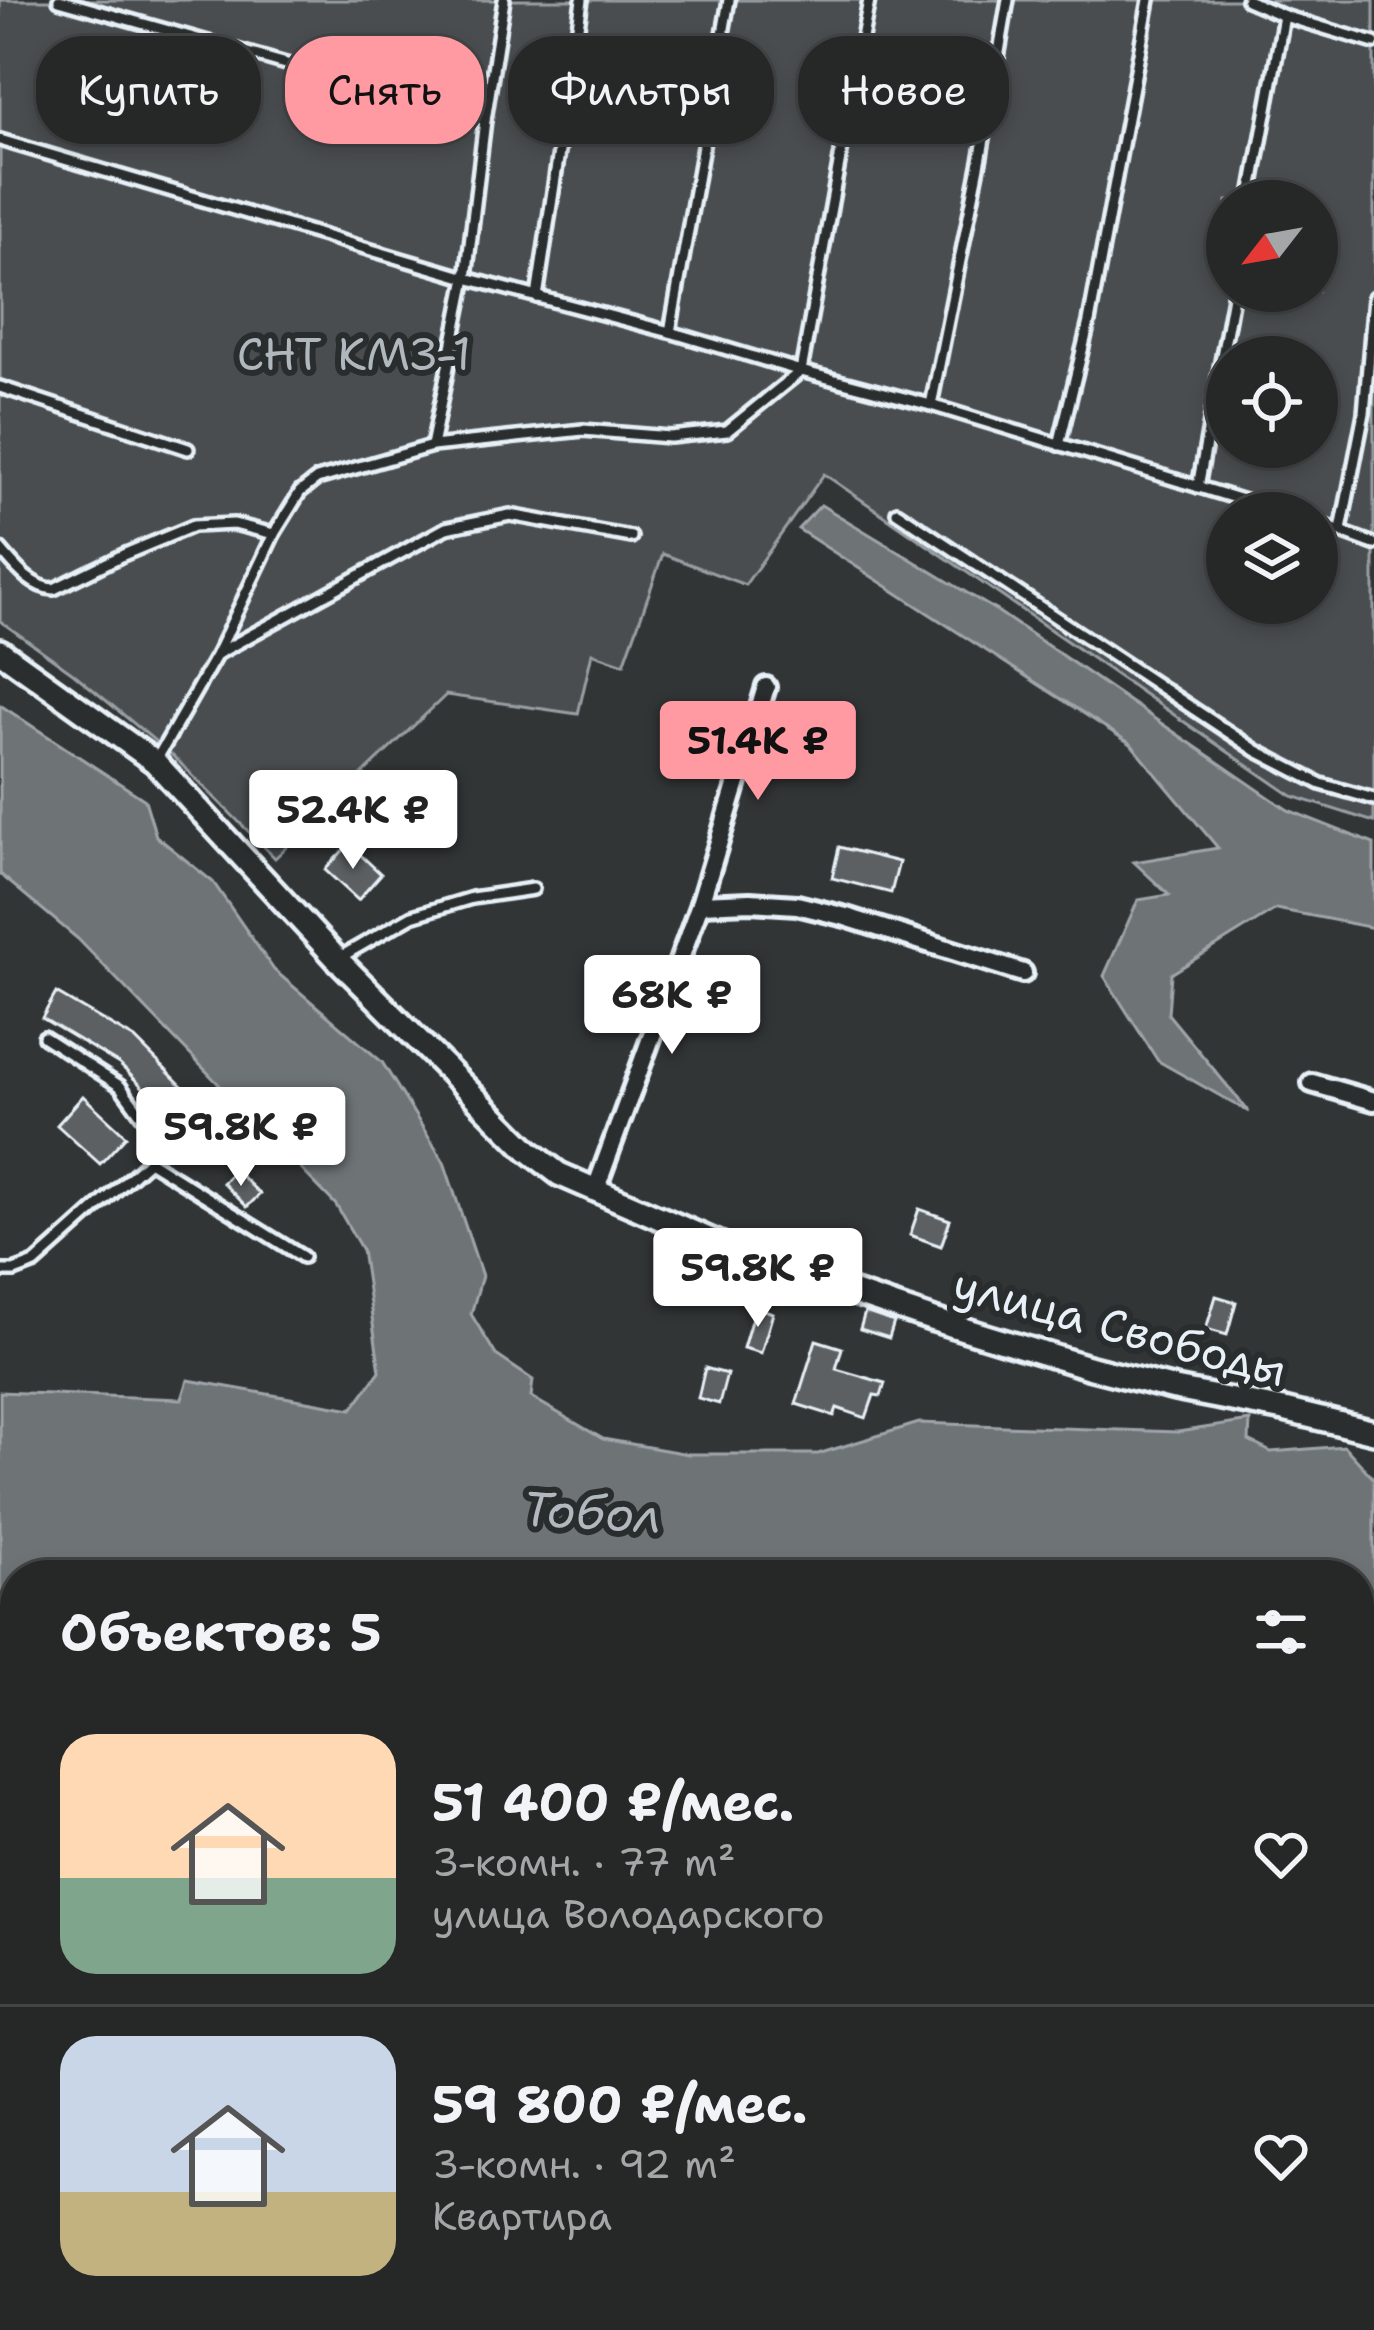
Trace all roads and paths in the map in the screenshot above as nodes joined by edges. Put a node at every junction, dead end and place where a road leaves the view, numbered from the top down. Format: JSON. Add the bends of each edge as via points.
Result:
{"nodes":[{"id":1,"x":59,"y":0,"type":"edge"},
{"id":2,"x":504,"y":0,"type":"edge"},
{"id":3,"x":582,"y":0,"type":"edge"},
{"id":4,"x":729,"y":0,"type":"edge"},
{"id":5,"x":868,"y":0,"type":"edge"},
{"id":6,"x":1008,"y":0,"type":"edge"},
{"id":7,"x":1149,"y":0,"type":"edge"},
{"id":8,"x":1247,"y":0,"type":"edge"},
{"id":9,"x":1284,"y":16,"type":"junction"},
{"id":10,"x":1374,"y":43,"type":"edge"},
{"id":11,"x":485,"y":120,"type":"junction"},
{"id":12,"x":0,"y":140,"type":"edge"},
{"id":13,"x":1254,"y":180,"type":"edge"},
{"id":14,"x":466,"y":278,"type":"junction"},
{"id":15,"x":537,"y":297,"type":"junction"},
{"id":16,"x":1374,"y":297,"type":"edge"},
{"id":17,"x":1230,"y":312,"type":"edge"},
{"id":18,"x":670,"y":332,"type":"junction"},
{"id":19,"x":801,"y":371,"type":"junction"},
{"id":20,"x":0,"y":387,"type":"edge"},
{"id":21,"x":932,"y":405,"type":"junction"},
{"id":22,"x":1059,"y":445,"type":"junction"},
{"id":23,"x":432,"y":446,"type":"junction"},
{"id":24,"x":188,"y":448,"type":"dead end"},
{"id":25,"x":1198,"y":487,"type":"junction"},
{"id":26,"x":1215,"y":492,"type":"edge"},
{"id":27,"x":897,"y":512,"type":"dead end"},
{"id":28,"x":1340,"y":530,"type":"joint"},
{"id":29,"x":274,"y":534,"type":"junction"},
{"id":30,"x":632,"y":537,"type":"dead end"},
{"id":31,"x":1374,"y":544,"type":"edge"},
{"id":32,"x":0,"y":549,"type":"edge"},
{"id":33,"x":0,"y":651,"type":"edge"},
{"id":34,"x":217,"y":654,"type":"junction"},
{"id":35,"x":766,"y":687,"type":"dead end"},
{"id":36,"x":155,"y":762,"type":"junction"},
{"id":37,"x":1374,"y":799,"type":"edge"},
{"id":38,"x":533,"y":889,"type":"dead end"},
{"id":39,"x":700,"y":904,"type":"junction"},
{"id":40,"x":337,"y":959,"type":"junction"},
{"id":41,"x":1022,"y":973,"type":"dead end"},
{"id":42,"x":44,"y":1037,"type":"dead end"},
{"id":43,"x":1312,"y":1083,"type":"dead end"},
{"id":44,"x":1374,"y":1101,"type":"edge"},
{"id":45,"x":149,"y":1161,"type":"junction"},
{"id":46,"x":596,"y":1192,"type":"junction"},
{"id":47,"x":303,"y":1256,"type":"dead end"},
{"id":48,"x":0,"y":1271,"type":"edge"},
{"id":49,"x":1374,"y":1432,"type":"edge"}],
"edges":[{"from":1,"to":11,"type":"lane"},
{"from":2,"to":11,"type":"lane"},
{"from":3,"to":15,"type":"lane"},
{"from":4,"to":18,"type":"lane"},
{"from":5,"to":19,"type":"lane"},
{"from":6,"to":21,"type":"lane"},
{"from":7,"to":22,"type":"lane"},
{"from":8,"to":9,"type":"lane"},
{"from":9,"to":10,"type":"lane"},
{"from":9,"to":13,"type":"lane"},
{"from":11,"to":14,"type":"lane"},
{"from":12,"to":14,"type":"lane"},
{"from":14,"to":15,"type":"lane"},
{"from":14,"to":23,"type":"lane"},
{"from":15,"to":18,"type":"lane"},
{"from":16,"to":28,"type":"lane","via":[[1364,412]]},
{"from":17,"to":25,"type":"lane"},
{"from":18,"to":19,"type":"lane"},
{"from":19,"to":21,"type":"lane"},
{"from":19,"to":23,"type":"lane","via":[[728,431],[670,437],[583,430]]},
{"from":20,"to":24,"type":"lane"},
{"from":21,"to":22,"type":"lane"},
{"from":22,"to":25,"type":"lane"},
{"from":23,"to":29,"type":"lane","via":[[317,479]]},
{"from":25,"to":26,"type":"lane"},
{"from":27,"to":37,"type":"lane","via":[[1256,751]]},
{"from":28,"to":31,"type":"lane"},
{"from":29,"to":32,"type":"lane","via":[[234,524],[193,526],[54,590],[33,583]]},
{"from":29,"to":34,"type":"lane"},
{"from":30,"to":34,"type":"lane","via":[[510,515],[446,528]]},
{"from":33,"to":36,"type":"street","name":"улица Свободы"},
{"from":34,"to":36,"type":"lane"},
{"from":35,"to":39,"type":"street"},
{"from":36,"to":40,"type":"street","name":"улица Свободы"},
{"from":38,"to":40,"type":"lane","via":[[412,916]]},
{"from":39,"to":41,"type":"street","via":[[797,905]]},
{"from":39,"to":46,"type":"street"},
{"from":40,"to":46,"type":"street","name":"улица Свободы","via":[[528,1150]]},
{"from":42,"to":45,"type":"lane","via":[[121,1086],[150,1127]]},
{"from":43,"to":44,"type":"street"},
{"from":45,"to":47,"type":"lane"},
{"from":45,"to":48,"type":"lane","via":[[25,1269]]},
{"from":46,"to":49,"type":"street","name":"улица Свободы","via":[[754,1259],[934,1320],[1175,1389]]}]}
